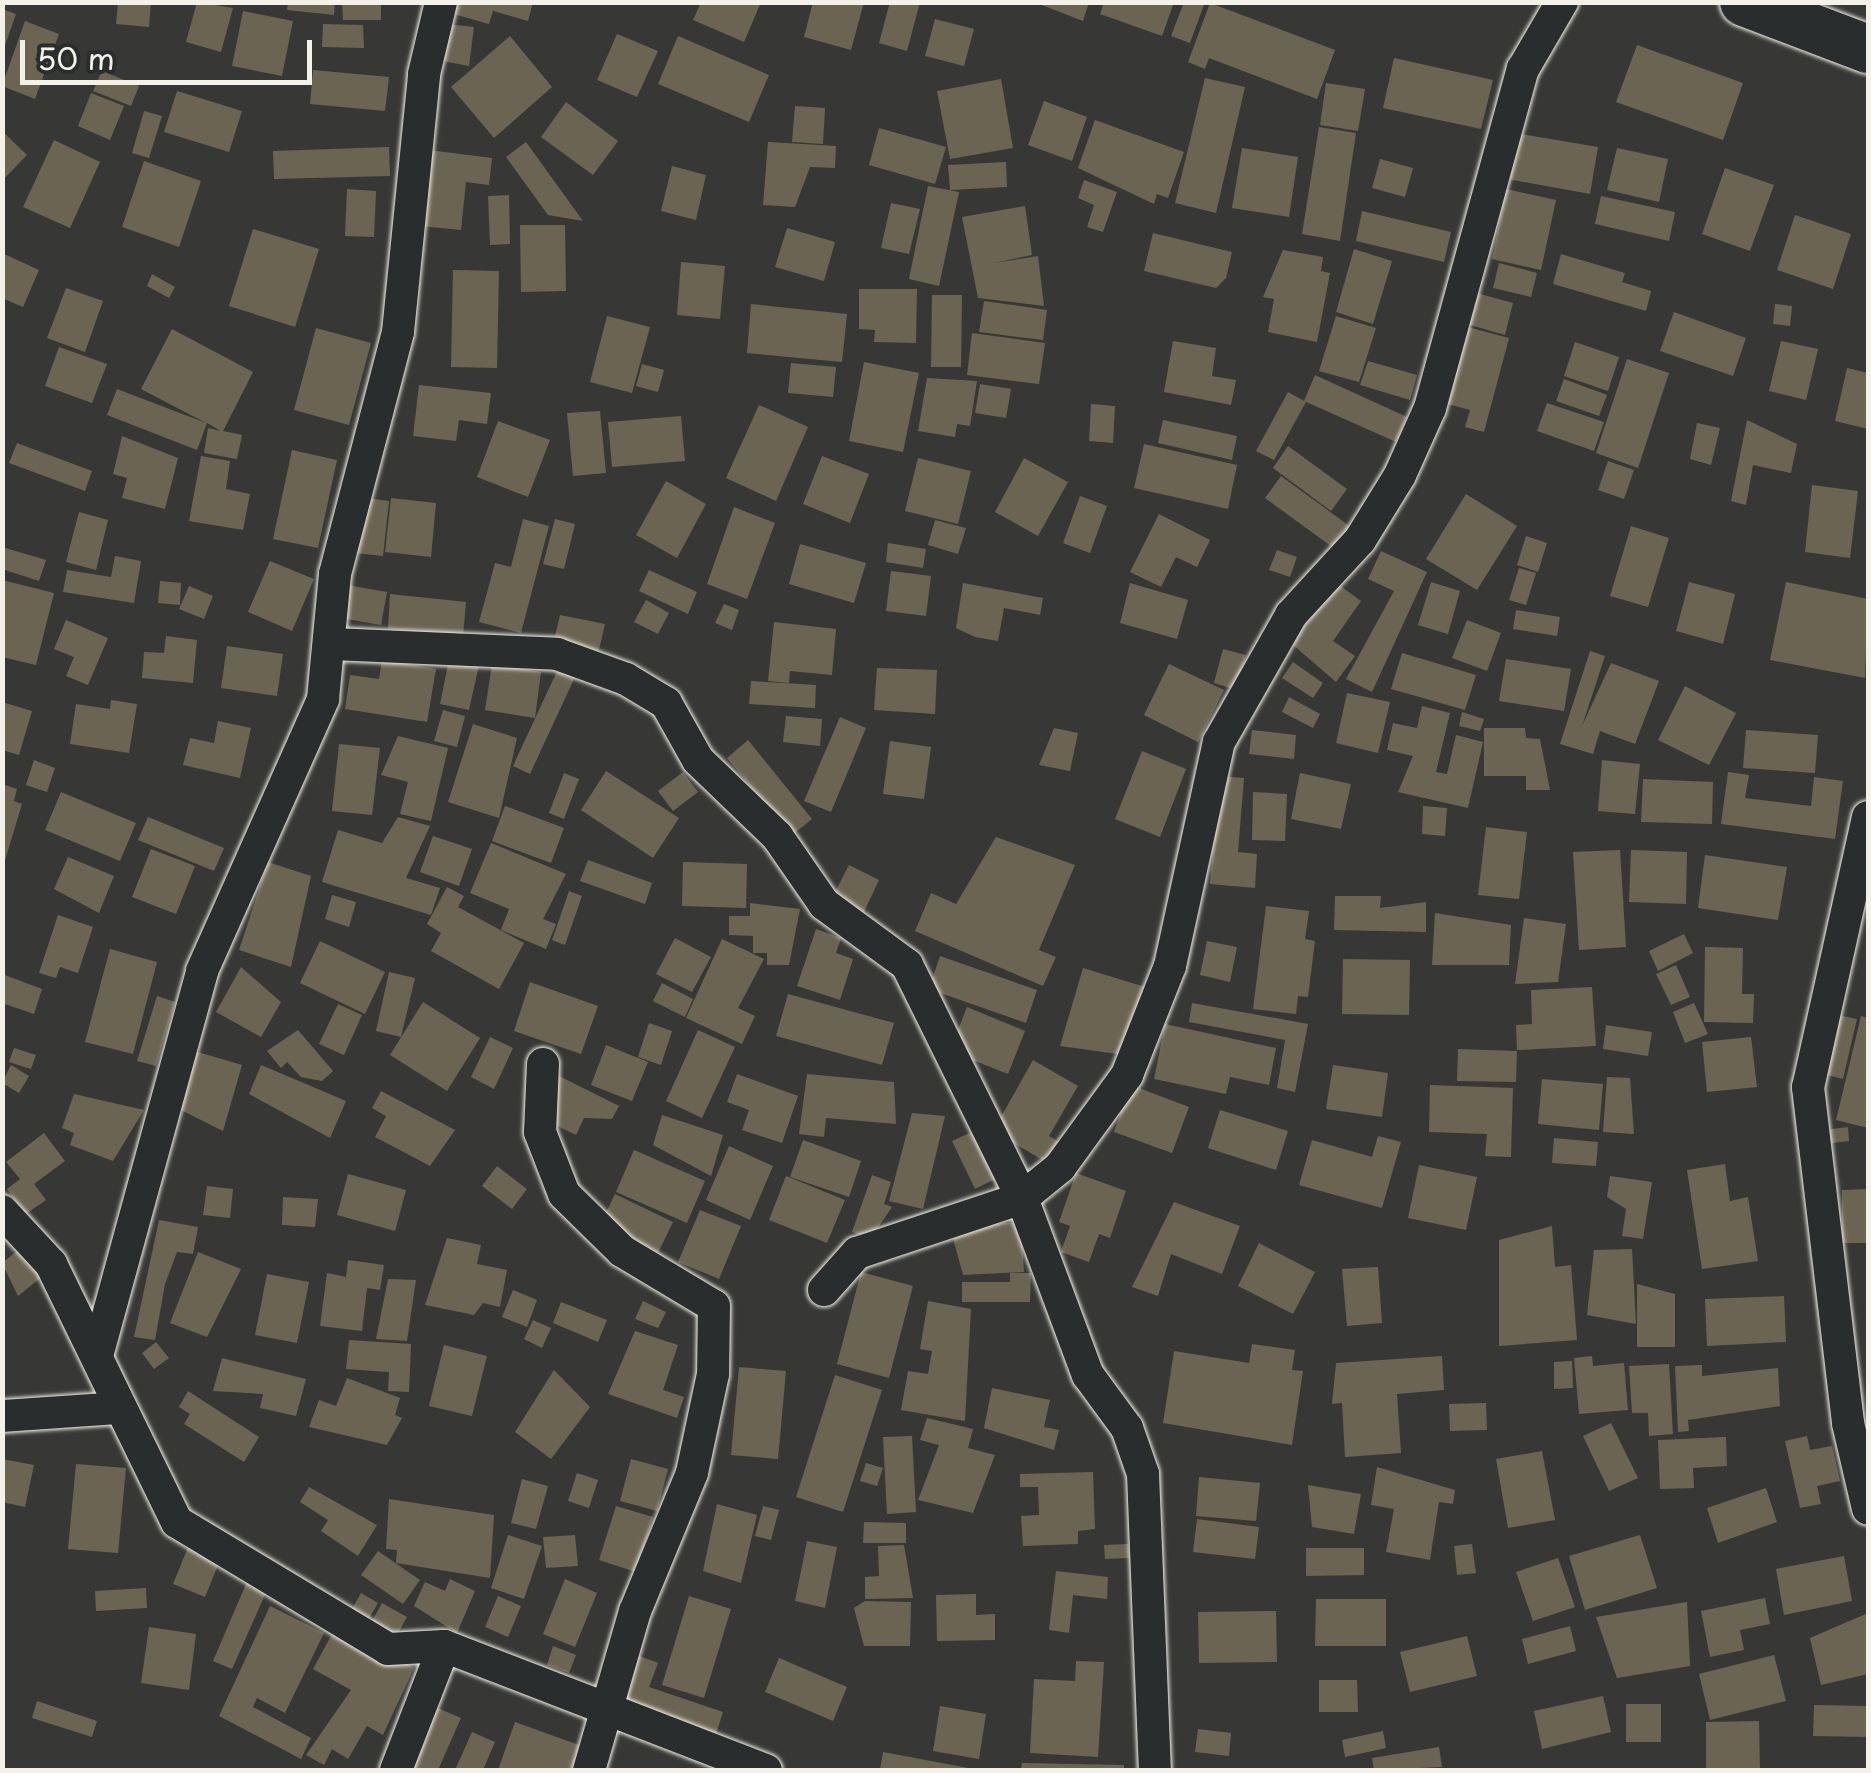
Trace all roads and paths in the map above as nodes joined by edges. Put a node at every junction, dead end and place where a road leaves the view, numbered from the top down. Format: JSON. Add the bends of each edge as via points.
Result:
{"nodes":[{"id":1,"x":442,"y":2,"type":"edge"},
{"id":2,"x":1562,"y":2,"type":"edge"},
{"id":3,"x":1744,"y":2,"type":"edge"},
{"id":4,"x":1868,"y":49,"type":"edge"},
{"id":5,"x":332,"y":644,"type":"junction"},
{"id":6,"x":1868,"y":817,"type":"edge"},
{"id":7,"x":543,"y":1064,"type":"dead end"},
{"id":8,"x":1022,"y":1198,"type":"junction"},
{"id":9,"x":2,"y":1210,"type":"edge"},
{"id":10,"x":824,"y":1290,"type":"dead end"},
{"id":11,"x":97,"y":1356,"type":"junction"},
{"id":12,"x":120,"y":1408,"type":"junction"},
{"id":13,"x":2,"y":1416,"type":"edge"},
{"id":14,"x":1868,"y":1509,"type":"edge"},
{"id":15,"x":444,"y":1646,"type":"junction"},
{"id":16,"x":603,"y":1708,"type":"junction"},
{"id":17,"x":396,"y":1770,"type":"edge"},
{"id":18,"x":589,"y":1770,"type":"edge"},
{"id":19,"x":766,"y":1770,"type":"edge"},
{"id":20,"x":1155,"y":1770,"type":"edge"}],
"edges":[{"from":1,"to":5,"type":"street","via":[[424,74],[398,332],[336,574],[324,632]]},
{"from":2,"to":8,"type":"street","via":[[1523,69],[1430,408],[1408,458],[1360,540],[1291,615],[1219,742],[1201,854],[1138,1052],[1060,1167]]},
{"from":3,"to":4,"type":"street"},
{"from":5,"to":8,"type":"street","via":[[557,654],[666,702],[698,760],[777,836],[824,904],[907,965]]},
{"from":5,"to":11,"type":"street","via":[[312,732],[222,915],[177,1046]]},
{"from":6,"to":14,"type":"street","via":[[1808,1087],[1848,1422]]},
{"from":7,"to":16,"type":"street","via":[[540,1132],[564,1194],[622,1250],[714,1306],[713,1374],[692,1473]]},
{"from":8,"to":10,"type":"street","via":[[857,1253]]},
{"from":8,"to":20,"type":"street","via":[[1088,1375],[1127,1428],[1143,1474]]},
{"from":9,"to":11,"type":"street","via":[[51,1264]]},
{"from":11,"to":12,"type":"street"},
{"from":12,"to":13,"type":"street"},
{"from":12,"to":15,"type":"street","via":[[177,1522],[388,1650]]},
{"from":15,"to":16,"type":"street"},
{"from":15,"to":17,"type":"street"},
{"from":16,"to":18,"type":"street"},
{"from":16,"to":19,"type":"street"}]}
